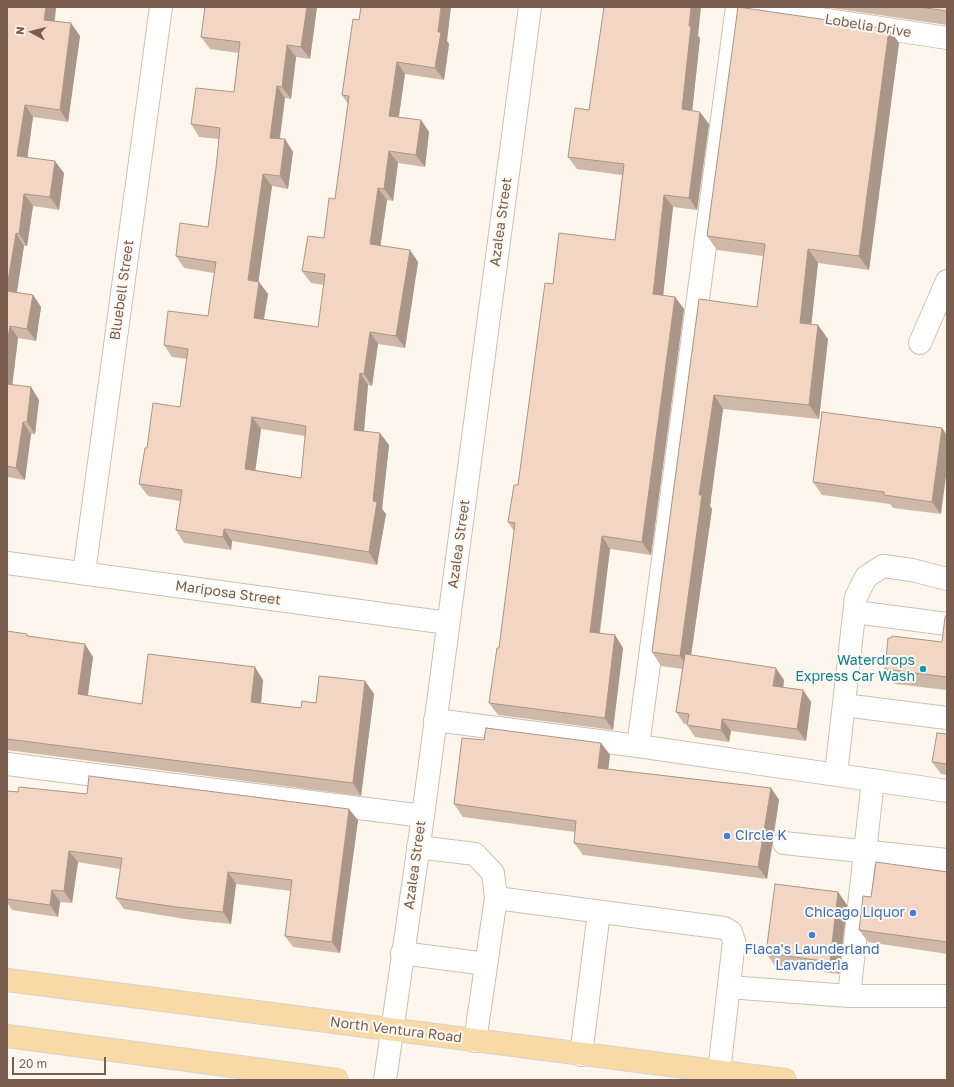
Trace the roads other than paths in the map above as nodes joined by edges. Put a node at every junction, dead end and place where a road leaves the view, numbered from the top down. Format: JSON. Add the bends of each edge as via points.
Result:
{"nodes":[{"id":1,"x":161,"y":7,"type":"edge"},
{"id":2,"x":530,"y":7,"type":"edge"},
{"id":3,"x":737,"y":7,"type":"edge"},
{"id":4,"x":741,"y":7,"type":"edge"},
{"id":5,"x":947,"y":38,"type":"edge"},
{"id":6,"x":947,"y":281,"type":"edge"},
{"id":7,"x":920,"y":343,"type":"dead end"},
{"id":8,"x":7,"y":563,"type":"edge"},
{"id":9,"x":84,"y":573,"type":"junction"},
{"id":10,"x":947,"y":579,"type":"edge"},
{"id":11,"x":854,"y":612,"type":"junction"},
{"id":12,"x":448,"y":623,"type":"junction"},
{"id":13,"x":947,"y":624,"type":"edge"},
{"id":14,"x":844,"y":705,"type":"junction"},
{"id":15,"x":947,"y":718,"type":"edge"},
{"id":16,"x":435,"y":720,"type":"junction"},
{"id":17,"x":638,"y":746,"type":"junction"},
{"id":18,"x":7,"y":764,"type":"edge"},
{"id":19,"x":836,"y":774,"type":"junction"},
{"id":20,"x":873,"y":780,"type":"junction"},
{"id":21,"x":947,"y":790,"type":"edge"},
{"id":22,"x":423,"y":816,"type":"junction"},
{"id":23,"x":784,"y":843,"type":"dead end"},
{"id":24,"x":418,"y":847,"type":"junction"},
{"id":25,"x":865,"y":851,"type":"junction"},
{"id":26,"x":947,"y":860,"type":"edge"},
{"id":27,"x":496,"y":898,"type":"junction"},
{"id":28,"x":599,"y":912,"type":"junction"},
{"id":29,"x":402,"y":953,"type":"junction"},
{"id":30,"x":486,"y":964,"type":"junction"},
{"id":31,"x":7,"y":980,"type":"edge"},
{"id":32,"x":729,"y":987,"type":"junction"},
{"id":33,"x":849,"y":996,"type":"junction"},
{"id":34,"x":947,"y":996,"type":"edge"},
{"id":35,"x":392,"y":1030,"type":"junction"},
{"id":36,"x":7,"y":1036,"type":"edge"},
{"id":37,"x":475,"y":1041,"type":"junction"},
{"id":38,"x":581,"y":1055,"type":"junction"},
{"id":39,"x":719,"y":1072,"type":"junction"},
{"id":40,"x":337,"y":1080,"type":"edge"},
{"id":41,"x":386,"y":1080,"type":"edge"},
{"id":42,"x":785,"y":1080,"type":"edge"}],
"edges":[{"from":1,"to":9,"type":"street","name":"Bluebell Street"},
{"from":2,"to":12,"type":"street","name":"Azalea Street"},
{"from":3,"to":17,"type":"street"},
{"from":4,"to":5,"type":"street","name":"Lobelia Drive"},
{"from":6,"to":7,"type":"street"},
{"from":8,"to":9,"type":"street","name":"Mariposa Street"},
{"from":9,"to":12,"type":"street","name":"Mariposa Street"},
{"from":10,"to":11,"type":"street","via":[[883,566],[866,577],[856,597]]},
{"from":11,"to":13,"type":"street"},
{"from":11,"to":14,"type":"street"},
{"from":12,"to":16,"type":"street","name":"Azalea Street"},
{"from":14,"to":15,"type":"street"},
{"from":14,"to":19,"type":"street"},
{"from":16,"to":17,"type":"street"},
{"from":16,"to":22,"type":"street","name":"Azalea Street"},
{"from":17,"to":19,"type":"street"},
{"from":18,"to":22,"type":"street"},
{"from":19,"to":20,"type":"street"},
{"from":20,"to":21,"type":"street"},
{"from":20,"to":25,"type":"street"},
{"from":22,"to":24,"type":"street","name":"Azalea Street"},
{"from":23,"to":25,"type":"street"},
{"from":24,"to":27,"type":"street","via":[[475,854],[493,873]]},
{"from":24,"to":29,"type":"street","name":"Azalea Street"},
{"from":25,"to":26,"type":"street"},
{"from":25,"to":33,"type":"street"},
{"from":27,"to":28,"type":"street"},
{"from":27,"to":30,"type":"street"},
{"from":28,"to":32,"type":"street","via":[[724,928],[731,932],[734,941]]},
{"from":28,"to":38,"type":"street"},
{"from":29,"to":30,"type":"street"},
{"from":29,"to":35,"type":"street","name":"Azalea Street"},
{"from":30,"to":37,"type":"street"},
{"from":31,"to":35,"type":"main road","name":"North Ventura Road"},
{"from":32,"to":33,"type":"street"},
{"from":32,"to":39,"type":"street"},
{"from":33,"to":34,"type":"street"},
{"from":35,"to":37,"type":"main road","name":"North Ventura Road"},
{"from":35,"to":41,"type":"street","name":"Azalea Street"},
{"from":36,"to":40,"type":"main road"},
{"from":37,"to":38,"type":"main road","name":"North Ventura Road"},
{"from":38,"to":39,"type":"main road","name":"North Ventura Road"},
{"from":39,"to":42,"type":"main road","name":"North Ventura Road"}]}
